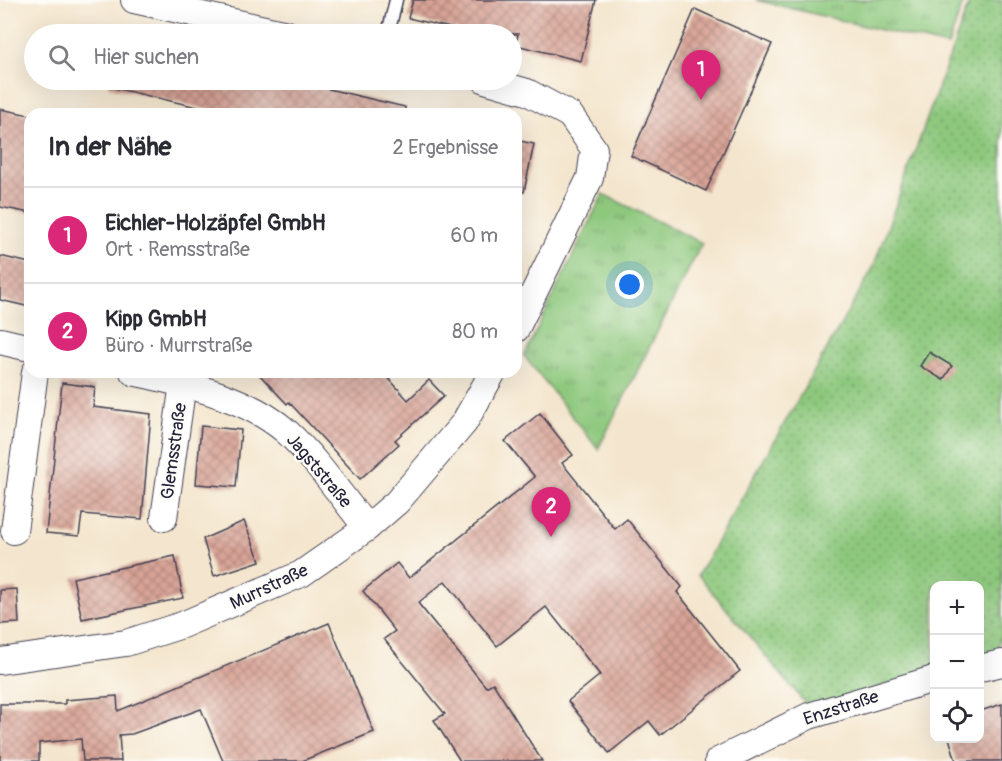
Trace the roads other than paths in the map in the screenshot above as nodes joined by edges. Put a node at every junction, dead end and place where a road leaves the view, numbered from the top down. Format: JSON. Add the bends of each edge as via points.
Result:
{"nodes":[{"id":1,"x":134,"y":0,"type":"edge"},
{"id":2,"x":396,"y":0,"type":"edge"},
{"id":3,"x":242,"y":24,"type":"edge"},
{"id":4,"x":390,"y":24,"type":"edge"},
{"id":5,"x":520,"y":90,"type":"edge"},
{"id":6,"x":522,"y":310,"type":"edge"},
{"id":7,"x":0,"y":341,"type":"edge"},
{"id":8,"x":24,"y":347,"type":"edge"},
{"id":9,"x":34,"y":378,"type":"edge"},
{"id":10,"x":160,"y":378,"type":"edge"},
{"id":11,"x":490,"y":378,"type":"edge"},
{"id":12,"x":183,"y":383,"type":"junction"},
{"id":13,"x":164,"y":518,"type":"dead end"},
{"id":14,"x":367,"y":528,"type":"junction"},
{"id":15,"x":14,"y":531,"type":"dead end"},
{"id":16,"x":0,"y":661,"type":"edge"},
{"id":17,"x":1002,"y":663,"type":"edge"},
{"id":18,"x":984,"y":667,"type":"edge"},
{"id":19,"x":930,"y":681,"type":"edge"},
{"id":20,"x":718,"y":761,"type":"edge"}],
"edges":[{"from":1,"to":3,"type":"street"},
{"from":2,"to":4,"type":"lane"},
{"from":5,"to":6,"type":"street","via":[[570,115],[594,148],[590,178]]},
{"from":7,"to":8,"type":"street"},
{"from":9,"to":15,"type":"street"},
{"from":10,"to":12,"type":"street","name":"Jagststraße"},
{"from":11,"to":14,"type":"street","name":"Murrstraße","via":[[464,423],[431,465]]},
{"from":12,"to":13,"type":"street","name":"Glemsstraße"},
{"from":12,"to":14,"type":"street","name":"Jagststraße","via":[[251,408],[285,431]]},
{"from":14,"to":16,"type":"street","name":"Murrstraße","via":[[301,574],[182,625],[126,643]]},
{"from":17,"to":18,"type":"street"},
{"from":19,"to":20,"type":"street","name":"Enzstraße","via":[[808,716]]}]}
